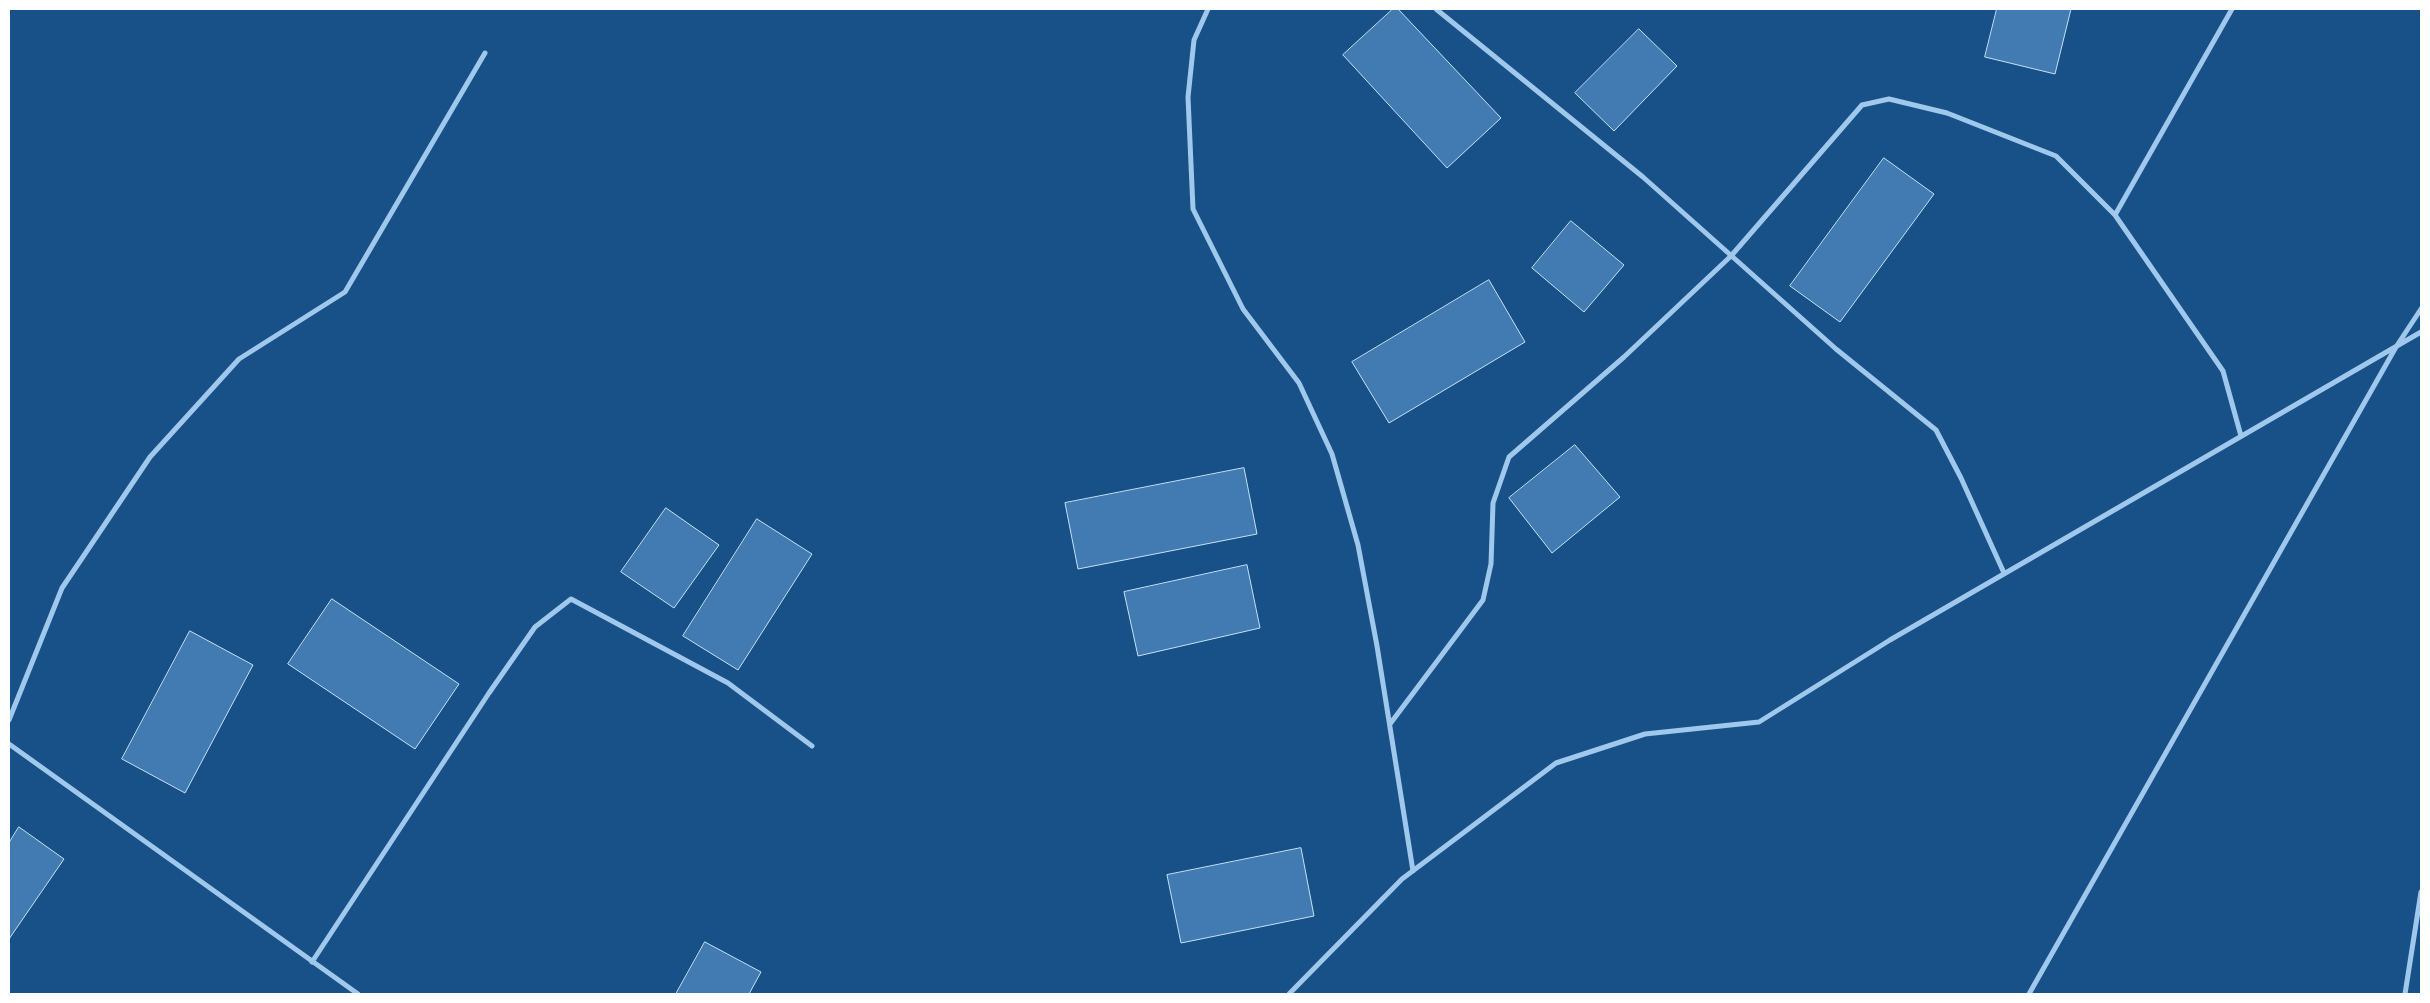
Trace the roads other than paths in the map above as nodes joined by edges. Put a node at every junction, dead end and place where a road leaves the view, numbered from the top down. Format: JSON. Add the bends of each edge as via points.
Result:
{"nodes":[{"id":1,"x":1208,"y":9,"type":"edge"},
{"id":2,"x":1436,"y":9,"type":"edge"},
{"id":3,"x":2232,"y":9,"type":"edge"},
{"id":4,"x":485,"y":53,"type":"dead end"},
{"id":5,"x":2115,"y":215,"type":"junction"},
{"id":6,"x":1731,"y":256,"type":"junction"},
{"id":7,"x":2421,"y":309,"type":"edge"},
{"id":8,"x":2421,"y":332,"type":"edge"},
{"id":9,"x":2396,"y":347,"type":"junction"},
{"id":10,"x":2241,"y":436,"type":"junction"},
{"id":11,"x":2004,"y":573,"type":"junction"},
{"id":12,"x":9,"y":720,"type":"edge"},
{"id":13,"x":1390,"y":724,"type":"junction"},
{"id":14,"x":9,"y":744,"type":"edge"},
{"id":15,"x":812,"y":746,"type":"dead end"},
{"id":16,"x":1413,"y":871,"type":"junction"},
{"id":17,"x":2421,"y":892,"type":"edge"},
{"id":18,"x":312,"y":962,"type":"junction"},
{"id":19,"x":355,"y":994,"type":"edge"},
{"id":20,"x":1289,"y":994,"type":"edge"},
{"id":21,"x":2029,"y":994,"type":"edge"},
{"id":22,"x":2405,"y":994,"type":"edge"}],
"edges":[{"from":1,"to":13,"type":"street","via":[[1194,40],[1188,97],[1193,209],[1243,309],[1299,384],[1332,454],[1358,545]]},
{"from":2,"to":6,"type":"street","via":[[1643,177]]},
{"from":3,"to":5,"type":"street"},
{"from":4,"to":12,"type":"street","via":[[345,292],[239,359],[150,457],[62,588]]},
{"from":5,"to":6,"type":"street","via":[[2056,156],[1947,113],[1889,98],[1862,105]]},
{"from":5,"to":10,"type":"street","via":[[2223,370]]},
{"from":6,"to":11,"type":"street","via":[[1836,349],[1936,430]]},
{"from":6,"to":13,"type":"street","via":[[1624,357],[1509,457],[1493,503],[1491,564],[1483,600]]},
{"from":7,"to":9,"type":"street"},
{"from":8,"to":9,"type":"street"},
{"from":9,"to":10,"type":"street"},
{"from":9,"to":21,"type":"street"},
{"from":10,"to":11,"type":"street"},
{"from":11,"to":16,"type":"street","via":[[1759,722],[1645,734],[1556,763]]},
{"from":13,"to":16,"type":"street"},
{"from":14,"to":18,"type":"street"},
{"from":15,"to":18,"type":"street","via":[[728,683],[571,598],[535,627],[488,693]]},
{"from":16,"to":20,"type":"street"},
{"from":17,"to":22,"type":"street"},
{"from":18,"to":19,"type":"street"}]}
